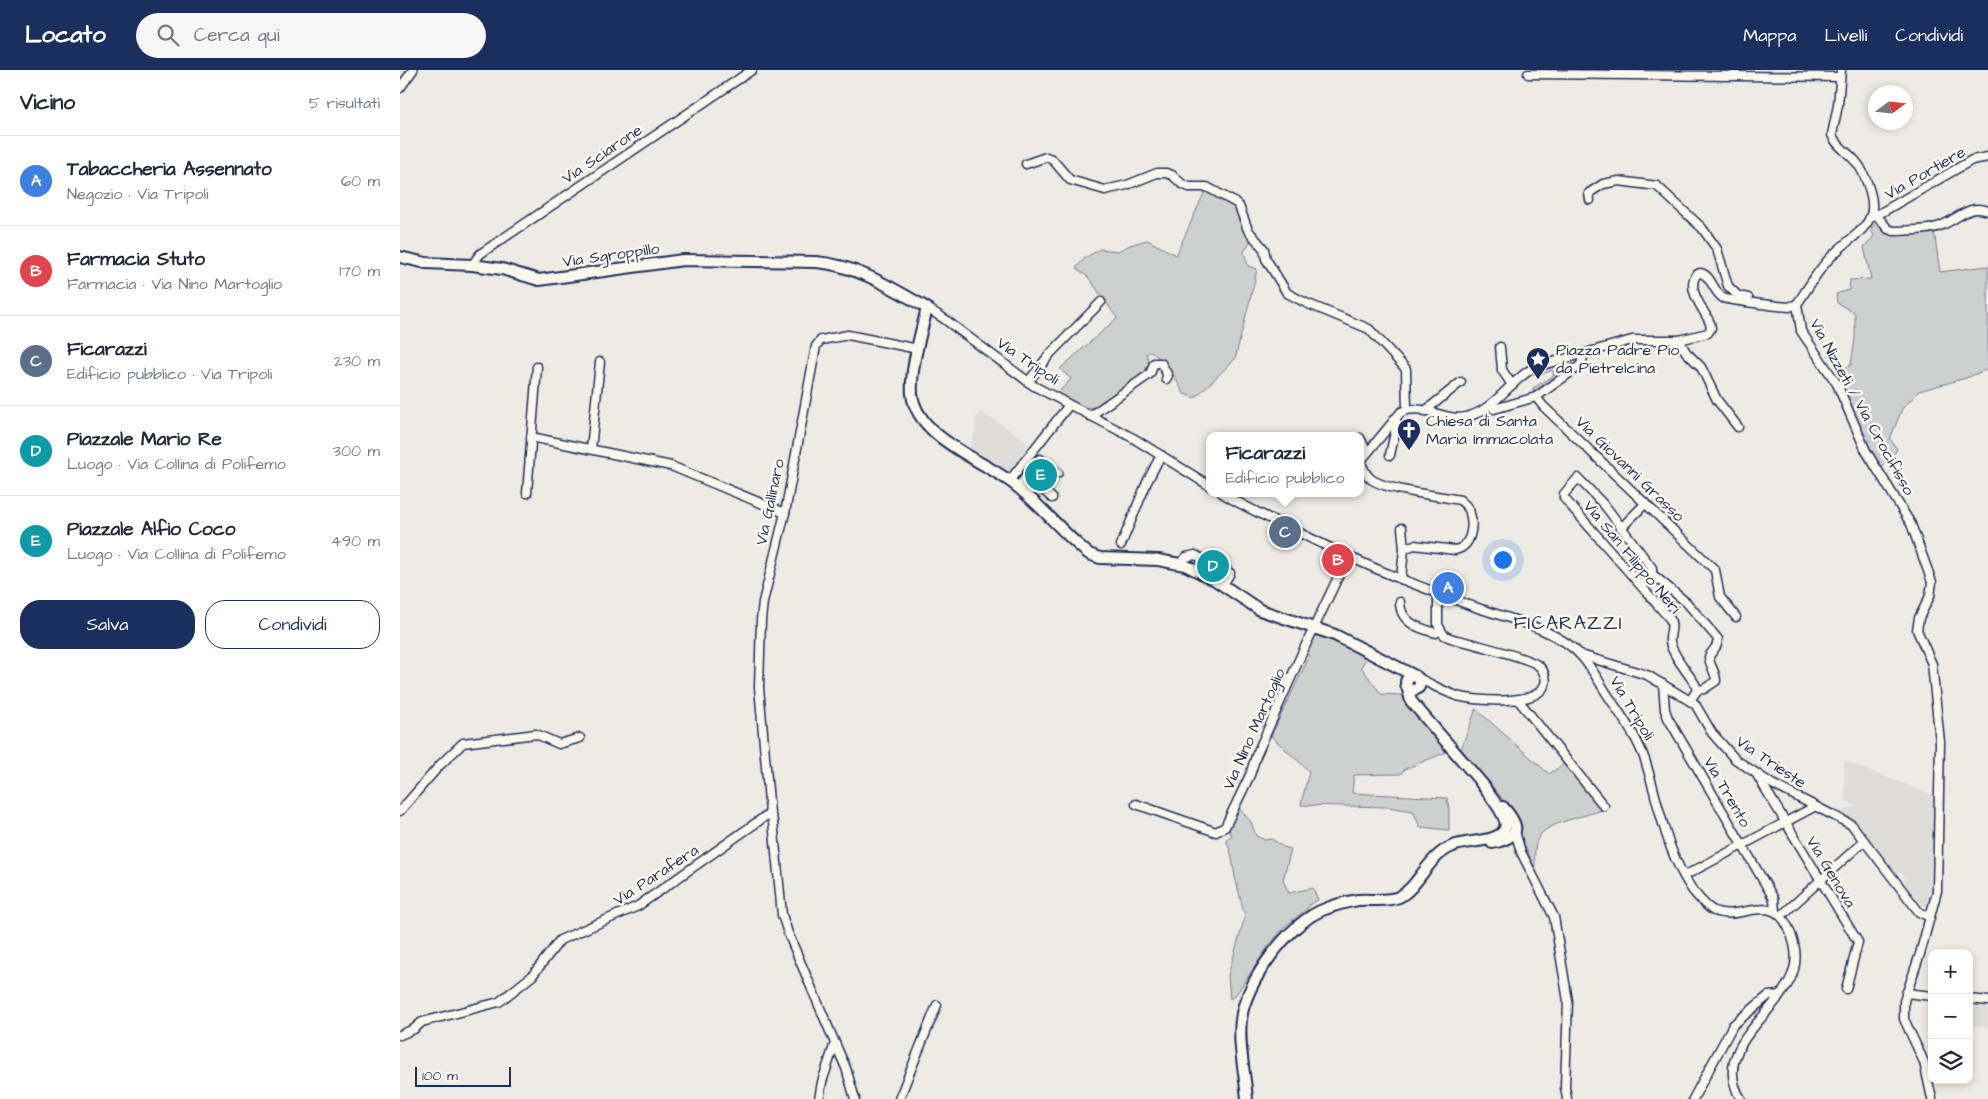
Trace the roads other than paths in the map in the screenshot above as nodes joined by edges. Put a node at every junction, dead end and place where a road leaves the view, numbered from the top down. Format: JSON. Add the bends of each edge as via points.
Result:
{"nodes":[{"id":1,"x":413,"y":70,"type":"edge"},
{"id":2,"x":752,"y":70,"type":"edge"},
{"id":3,"x":1528,"y":74,"type":"dead end"},
{"id":4,"x":1841,"y":74,"type":"edge"},
{"id":5,"x":400,"y":88,"type":"edge"},
{"id":6,"x":1988,"y":157,"type":"edge"},
{"id":7,"x":1026,"y":164,"type":"dead end"},
{"id":8,"x":1590,"y":200,"type":"dead end"},
{"id":9,"x":1988,"y":210,"type":"edge"},
{"id":10,"x":1875,"y":213,"type":"junction"},
{"id":11,"x":400,"y":257,"type":"edge"},
{"id":12,"x":829,"y":263,"type":"joint"},
{"id":13,"x":472,"y":265,"type":"junction"},
{"id":14,"x":1101,"y":302,"type":"dead end"},
{"id":15,"x":1750,"y":302,"type":"junction"},
{"id":16,"x":1797,"y":304,"type":"junction"},
{"id":17,"x":927,"y":308,"type":"junction"},
{"id":18,"x":1679,"y":340,"type":"junction"},
{"id":19,"x":1500,"y":347,"type":"dead end"},
{"id":20,"x":918,"y":349,"type":"junction"},
{"id":21,"x":1584,"y":353,"type":"junction"},
{"id":22,"x":600,"y":362,"type":"dead end"},
{"id":23,"x":536,"y":367,"type":"dead end"},
{"id":24,"x":1166,"y":379,"type":"dead end"},
{"id":25,"x":1028,"y":382,"type":"junction"},
{"id":26,"x":1461,"y":382,"type":"dead end"},
{"id":27,"x":1512,"y":385,"type":"junction"},
{"id":28,"x":1536,"y":397,"type":"junction"},
{"id":29,"x":1069,"y":405,"type":"junction"},
{"id":30,"x":1407,"y":409,"type":"junction"},
{"id":31,"x":1494,"y":409,"type":"dead end"},
{"id":32,"x":1425,"y":411,"type":"junction"},
{"id":33,"x":1090,"y":416,"type":"junction"},
{"id":34,"x":1394,"y":420,"type":"junction"},
{"id":35,"x":1738,"y":427,"type":"dead end"},
{"id":36,"x":531,"y":437,"type":"junction"},
{"id":37,"x":1364,"y":446,"type":"edge"},
{"id":38,"x":591,"y":449,"type":"junction"},
{"id":39,"x":1367,"y":452,"type":"junction"},
{"id":40,"x":1160,"y":455,"type":"junction"},
{"id":41,"x":1390,"y":455,"type":"dead end"},
{"id":42,"x":1364,"y":458,"type":"edge"},
{"id":43,"x":1364,"y":467,"type":"edge"},
{"id":44,"x":1058,"y":473,"type":"dead end"},
{"id":45,"x":1027,"y":475,"type":"junction"},
{"id":46,"x":1010,"y":480,"type":"junction"},
{"id":47,"x":1206,"y":484,"type":"edge"},
{"id":48,"x":1018,"y":487,"type":"junction"},
{"id":49,"x":527,"y":493,"type":"dead end"},
{"id":50,"x":1230,"y":497,"type":"edge"},
{"id":51,"x":1052,"y":498,"type":"dead end"},
{"id":52,"x":1646,"y":503,"type":"junction"},
{"id":53,"x":785,"y":513,"type":"junction"},
{"id":54,"x":1402,"y":528,"type":"dead end"},
{"id":55,"x":1621,"y":528,"type":"junction"},
{"id":56,"x":1121,"y":545,"type":"dead end"},
{"id":57,"x":1404,"y":549,"type":"junction"},
{"id":58,"x":1348,"y":556,"type":"junction"},
{"id":59,"x":1652,"y":574,"type":"junction"},
{"id":60,"x":1400,"y":579,"type":"junction"},
{"id":61,"x":1641,"y":585,"type":"junction"},
{"id":62,"x":1438,"y":593,"type":"junction"},
{"id":63,"x":1400,"y":602,"type":"dead end"},
{"id":64,"x":1736,"y":617,"type":"dead end"},
{"id":65,"x":1315,"y":628,"type":"junction"},
{"id":66,"x":1440,"y":630,"type":"junction"},
{"id":67,"x":1581,"y":655,"type":"junction"},
{"id":68,"x":1412,"y":682,"type":"junction"},
{"id":69,"x":1663,"y":684,"type":"junction"},
{"id":70,"x":1697,"y":690,"type":"junction"},
{"id":71,"x":1519,"y":701,"type":"junction"},
{"id":72,"x":1690,"y":701,"type":"junction"},
{"id":73,"x":580,"y":738,"type":"dead end"},
{"id":74,"x":1756,"y":773,"type":"junction"},
{"id":75,"x":1481,"y":782,"type":"junction"},
{"id":76,"x":1488,"y":794,"type":"junction"},
{"id":77,"x":1136,"y":804,"type":"dead end"},
{"id":78,"x":1604,"y":806,"type":"dead end"},
{"id":79,"x":1814,"y":806,"type":"junction"},
{"id":80,"x":400,"y":811,"type":"edge"},
{"id":81,"x":770,"y":813,"type":"junction"},
{"id":82,"x":1785,"y":821,"type":"junction"},
{"id":83,"x":1512,"y":834,"type":"junction"},
{"id":84,"x":1864,"y":841,"type":"junction"},
{"id":85,"x":1466,"y":842,"type":"junction"},
{"id":86,"x":1742,"y":844,"type":"junction"},
{"id":87,"x":1684,"y":876,"type":"junction"},
{"id":88,"x":1821,"y":881,"type":"junction"},
{"id":89,"x":1778,"y":913,"type":"junction"},
{"id":90,"x":1930,"y":917,"type":"junction"},
{"id":91,"x":1846,"y":990,"type":"dead end"},
{"id":92,"x":1906,"y":993,"type":"junction"},
{"id":93,"x":1780,"y":995,"type":"junction"},
{"id":94,"x":1928,"y":996,"type":"edge"},
{"id":95,"x":1973,"y":999,"type":"edge"},
{"id":96,"x":1988,"y":1001,"type":"edge"},
{"id":97,"x":936,"y":1005,"type":"dead end"},
{"id":98,"x":400,"y":1035,"type":"edge"},
{"id":99,"x":835,"y":1043,"type":"junction"},
{"id":100,"x":819,"y":1099,"type":"edge"},
{"id":101,"x":855,"y":1099,"type":"edge"},
{"id":102,"x":899,"y":1099,"type":"edge"},
{"id":103,"x":1247,"y":1099,"type":"edge"},
{"id":104,"x":1567,"y":1099,"type":"edge"},
{"id":105,"x":1693,"y":1099,"type":"edge"},
{"id":106,"x":1741,"y":1099,"type":"edge"},
{"id":107,"x":1932,"y":1099,"type":"edge"}],
"edges":[{"from":1,"to":5,"type":"street"},
{"from":2,"to":13,"type":"street","name":"Via Sciarone","via":[[480,254]]},
{"from":3,"to":4,"type":"street","via":[[1809,77]]},
{"from":4,"to":10,"type":"street","via":[[1832,130],[1834,139],[1857,160]]},
{"from":6,"to":10,"type":"street","name":"Via Portiere","via":[[1972,160]]},
{"from":7,"to":30,"type":"street","via":[[1046,157],[1052,159],[1070,180],[1105,190],[1166,173],[1189,188],[1207,187],[1236,203],[1248,230],[1264,249],[1266,259],[1287,293],[1369,330],[1403,364],[1407,374]]},
{"from":8,"to":15,"type":"street","via":[[1589,193],[1612,182],[1657,186],[1702,228],[1717,249],[1728,286]]},
{"from":9,"to":10,"type":"street","via":[[1971,209],[1930,229],[1894,231],[1888,229]]},
{"from":10,"to":16,"type":"street","via":[[1826,262]]},
{"from":11,"to":13,"type":"main road","name":"Via Sgroppillo","via":[[426,263]]},
{"from":12,"to":13,"type":"main road","name":"Via Sgroppillo","via":[[683,260],[539,280],[502,269]]},
{"from":12,"to":17,"type":"main road","name":"Via Tripoli","via":[[888,286]]},
{"from":14,"to":25,"type":"street","via":[[1050,354]]},
{"from":15,"to":16,"type":"street","via":[[1788,307]]},
{"from":15,"to":18,"type":"street","via":[[1724,298],[1716,292],[1708,276],[1696,275],[1692,284],[1711,328],[1701,336]]},
{"from":16,"to":90,"type":"street","name":"Via Nizzeti / Via Crocifisso","via":[[1801,331],[1837,384],[1866,451],[1911,524],[1930,574],[1932,590],[1917,630],[1932,664],[1940,742],[1937,891]]},
{"from":17,"to":20,"type":"main road"},
{"from":17,"to":25,"type":"street","name":"Via Tripoli"},
{"from":18,"to":21,"type":"street","via":[[1632,340]]},
{"from":18,"to":35,"type":"street","via":[[1701,367],[1717,400]]},
{"from":19,"to":27,"type":"street","via":[[1502,370]]},
{"from":20,"to":46,"type":"main road","via":[[912,396],[922,420],[942,438]]},
{"from":20,"to":53,"type":"street","name":"Via Gallinaro","via":[[848,335],[821,340],[816,346]]},
{"from":21,"to":27,"type":"street","via":[[1535,368]]},
{"from":21,"to":28,"type":"street","via":[[1581,365]]},
{"from":22,"to":38,"type":"street"},
{"from":23,"to":36,"type":"street"},
{"from":24,"to":33,"type":"street","via":[[1167,371],[1162,363],[1154,363],[1150,374]]},
{"from":25,"to":29,"type":"street","name":"Via Tripoli"},
{"from":26,"to":32,"type":"street"},
{"from":27,"to":32,"type":"street","via":[[1482,410],[1465,418]]},
{"from":28,"to":31,"type":"street"},
{"from":28,"to":52,"type":"street","name":"Via Giovanni Grasso"},
{"from":29,"to":33,"type":"street","name":"Via Tripoli"},
{"from":29,"to":46,"type":"street"},
{"from":30,"to":32,"type":"street"},
{"from":30,"to":34,"type":"street"},
{"from":33,"to":40,"type":"street","name":"Via Tripoli"},
{"from":34,"to":39,"type":"street"},
{"from":34,"to":41,"type":"street","via":[[1397,423]]},
{"from":36,"to":38,"type":"street"},
{"from":36,"to":49,"type":"street"},
{"from":37,"to":39,"type":"street"},
{"from":38,"to":53,"type":"street","via":[[671,466]]},
{"from":39,"to":42,"type":"street"},
{"from":40,"to":47,"type":"street","name":"Via Tripoli"},
{"from":40,"to":56,"type":"street"},
{"from":43,"to":57,"type":"street","via":[[1373,481],[1460,500],[1470,512],[1469,541],[1461,549],[1414,545]]},
{"from":44,"to":45,"type":"street","via":[[1040,459]]},
{"from":45,"to":48,"type":"street"},
{"from":45,"to":51,"type":"street"},
{"from":46,"to":48,"type":"main road"},
{"from":48,"to":65,"type":"main road","via":[[1089,554],[1100,558],[1180,564],[1201,572],[1260,610]]},
{"from":50,"to":58,"type":"street","name":"Via Tripoli"},
{"from":52,"to":55,"type":"street"},
{"from":52,"to":64,"type":"street","name":"Via Giovanni Grasso","via":[[1715,570],[1720,597]]},
{"from":53,"to":81,"type":"street","name":"Via Gallinaro","via":[[763,602],[759,645],[759,687]]},
{"from":54,"to":57,"type":"street"},
{"from":55,"to":59,"type":"street","via":[[1652,568]]},
{"from":55,"to":61,"type":"street","name":"Via San Filippo Neri","via":[[1578,478],[1569,486],[1564,498]]},
{"from":57,"to":60,"type":"street"},
{"from":58,"to":60,"type":"street","name":"Via Tripoli"},
{"from":58,"to":65,"type":"street","name":"Via Nino Martoglio"},
{"from":59,"to":61,"type":"street"},
{"from":59,"to":70,"type":"street","via":[[1688,603],[1718,639],[1709,657],[1716,681]]},
{"from":60,"to":62,"type":"street","name":"Via Tripoli"},
{"from":61,"to":70,"type":"street","name":"Via San Filippo Neri","via":[[1673,624],[1672,648]]},
{"from":62,"to":66,"type":"street"},
{"from":62,"to":67,"type":"street","name":"Via Tripoli","via":[[1530,625],[1561,640]]},
{"from":63,"to":66,"type":"street","via":[[1400,610],[1413,625],[1436,633]]},
{"from":65,"to":68,"type":"main road","via":[[1390,664]]},
{"from":65,"to":77,"type":"street","name":"Via Nino Martoglio","via":[[1225,827],[1216,832]]},
{"from":66,"to":71,"type":"street","via":[[1447,637],[1539,665],[1545,675],[1543,689]]},
{"from":67,"to":69,"type":"street","name":"Via Trieste","via":[[1647,675]]},
{"from":67,"to":87,"type":"street","name":"Via Tripoli","via":[[1641,749],[1671,852]]},
{"from":68,"to":71,"type":"street","via":[[1459,696]]},
{"from":68,"to":75,"type":"main road","via":[[1408,697]]},
{"from":69,"to":72,"type":"street","name":"Via Trieste"},
{"from":69,"to":86,"type":"street","name":"Via Trento","via":[[1668,718]]},
{"from":70,"to":72,"type":"street"},
{"from":71,"to":78,"type":"street"},
{"from":72,"to":74,"type":"street","name":"Via Trieste","via":[[1696,704],[1721,745]]},
{"from":73,"to":80,"type":"street","via":[[559,744],[536,734],[463,743]]},
{"from":74,"to":79,"type":"street","name":"Via Trieste"},
{"from":74,"to":82,"type":"street","name":"Via Genova"},
{"from":75,"to":76,"type":"main road"},
{"from":75,"to":83,"type":"main road","via":[[1514,819],[1516,827]]},
{"from":76,"to":83,"type":"street","via":[[1508,818]]},
{"from":76,"to":85,"type":"main road","via":[[1504,817],[1505,829],[1494,838]]},
{"from":79,"to":82,"type":"street"},
{"from":79,"to":84,"type":"street","name":"Via Trieste","via":[[1852,825]]},
{"from":81,"to":98,"type":"street","name":"Via Parafera","via":[[638,906],[560,940],[532,976],[499,1002],[422,1022]]},
{"from":81,"to":99,"type":"street","name":"Via Gallinaro","via":[[782,915]]},
{"from":82,"to":86,"type":"street"},
{"from":82,"to":88,"type":"street","name":"Via Genova"},
{"from":83,"to":85,"type":"main road","via":[[1492,843]]},
{"from":83,"to":104,"type":"street","via":[[1554,917],[1568,1001]]},
{"from":84,"to":88,"type":"street"},
{"from":84,"to":90,"type":"street","name":"Via Trieste","via":[[1919,912]]},
{"from":85,"to":103,"type":"main road","via":[[1438,855],[1401,896],[1344,903],[1314,914],[1294,930],[1268,960],[1247,994],[1240,1021]]},
{"from":86,"to":87,"type":"street"},
{"from":86,"to":89,"type":"street","name":"Via Trento","via":[[1774,899]]},
{"from":87,"to":89,"type":"street","name":"Via Tripoli","via":[[1694,893],[1712,910],[1722,913],[1767,909]]},
{"from":88,"to":89,"type":"street"},
{"from":88,"to":91,"type":"street","name":"Via Genova","via":[[1858,942]]},
{"from":89,"to":93,"type":"street","via":[[1793,939],[1796,960],[1792,977]]},
{"from":90,"to":92,"type":"street","name":"Via Nizzeti / Via Crocifisso"},
{"from":92,"to":94,"type":"street"},
{"from":92,"to":107,"type":"street","name":"Via Nizzeti / Via Crocifisso","via":[[1904,1019],[1924,1062]]},
{"from":93,"to":105,"type":"street","via":[[1768,996],[1733,1025]]},
{"from":93,"to":106,"type":"street","via":[[1740,1048],[1734,1074]]},
{"from":95,"to":96,"type":"street"},
{"from":97,"to":102,"type":"street"},
{"from":99,"to":100,"type":"street"},
{"from":99,"to":101,"type":"street","name":"Via Gallinaro"}]}
